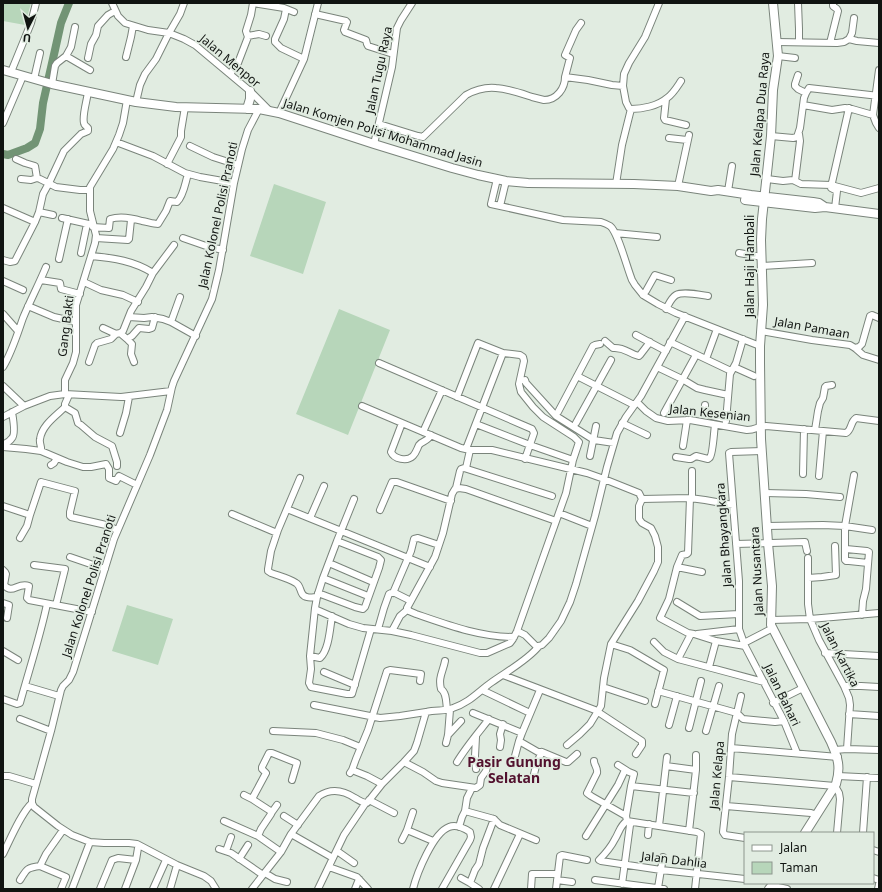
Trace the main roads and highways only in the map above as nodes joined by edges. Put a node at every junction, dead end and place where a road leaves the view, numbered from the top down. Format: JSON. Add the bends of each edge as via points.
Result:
{"nodes":[{"id":1,"x":774,"y":3,"type":"edge"},
{"id":2,"x":7,"y":71,"type":"edge"},
{"id":3,"x":250,"y":91,"type":"road end"},
{"id":4,"x":247,"y":108,"type":"junction"},
{"id":5,"x":767,"y":181,"type":"junction"},
{"id":6,"x":711,"y":191,"type":"junction"},
{"id":7,"x":751,"y":195,"type":"junction"},
{"id":8,"x":782,"y":198,"type":"junction"},
{"id":9,"x":764,"y":199,"type":"junction"},
{"id":10,"x":825,"y":207,"type":"junction"},
{"id":11,"x":879,"y":214,"type":"edge"},
{"id":12,"x":761,"y":331,"type":"joint"},
{"id":13,"x":807,"y":832,"type":"edge"}],
"edges":[{"from":1,"to":5,"type":"main road","name":"Jalan Kelapa Dua Raya","via":[[778,56],[773,90],[772,136]]},
{"from":2,"to":4,"type":"main road","name":"Jalan Komjen Polisi Mohammad Jasin","via":[[48,83],[131,101],[166,106]]},
{"from":3,"to":4,"type":"main road"},
{"from":4,"to":6,"type":"main road","name":"Jalan Komjen Polisi Mohammad Jasin","via":[[279,113],[467,172],[506,181],[678,186]]},
{"from":5,"to":7,"type":"main road","via":[[762,189]]},
{"from":5,"to":8,"type":"main road","via":[[773,192]]},
{"from":5,"to":9,"type":"main road","name":"Jalan Kelapa Dua Raya"},
{"from":6,"to":7,"type":"main road","name":"Jalan Komjen Polisi Mohammad Jasin"},
{"from":6,"to":9,"type":"main road","name":"Jalan Komjen Polisi Mohammad Jasin","via":[[718,195]]},
{"from":7,"to":9,"type":"main road","name":"Jalan Komjen Polisi Mohammad Jasin"},
{"from":8,"to":9,"type":"main road","name":"Jalan Komjen Polisi Mohammad Jasin"},
{"from":8,"to":10,"type":"main road","name":"Jalan Komjen Polisi Mohammad Jasin","via":[[819,203]]},
{"from":9,"to":10,"type":"main road","name":"Jalan Komjen Polisi Mohammad Jasin","via":[[815,208]]},
{"from":9,"to":12,"type":"main road","name":"Jalan Haji Hambali","via":[[761,232],[764,300]]},
{"from":10,"to":11,"type":"main road","name":"Jalan Komjen Polisi Mohammad Jasin"},
{"from":12,"to":13,"type":"main road","name":"Jalan Nusantara","via":[[761,426],[772,586],[772,624],[836,754],[838,763],[835,786]]}]}
